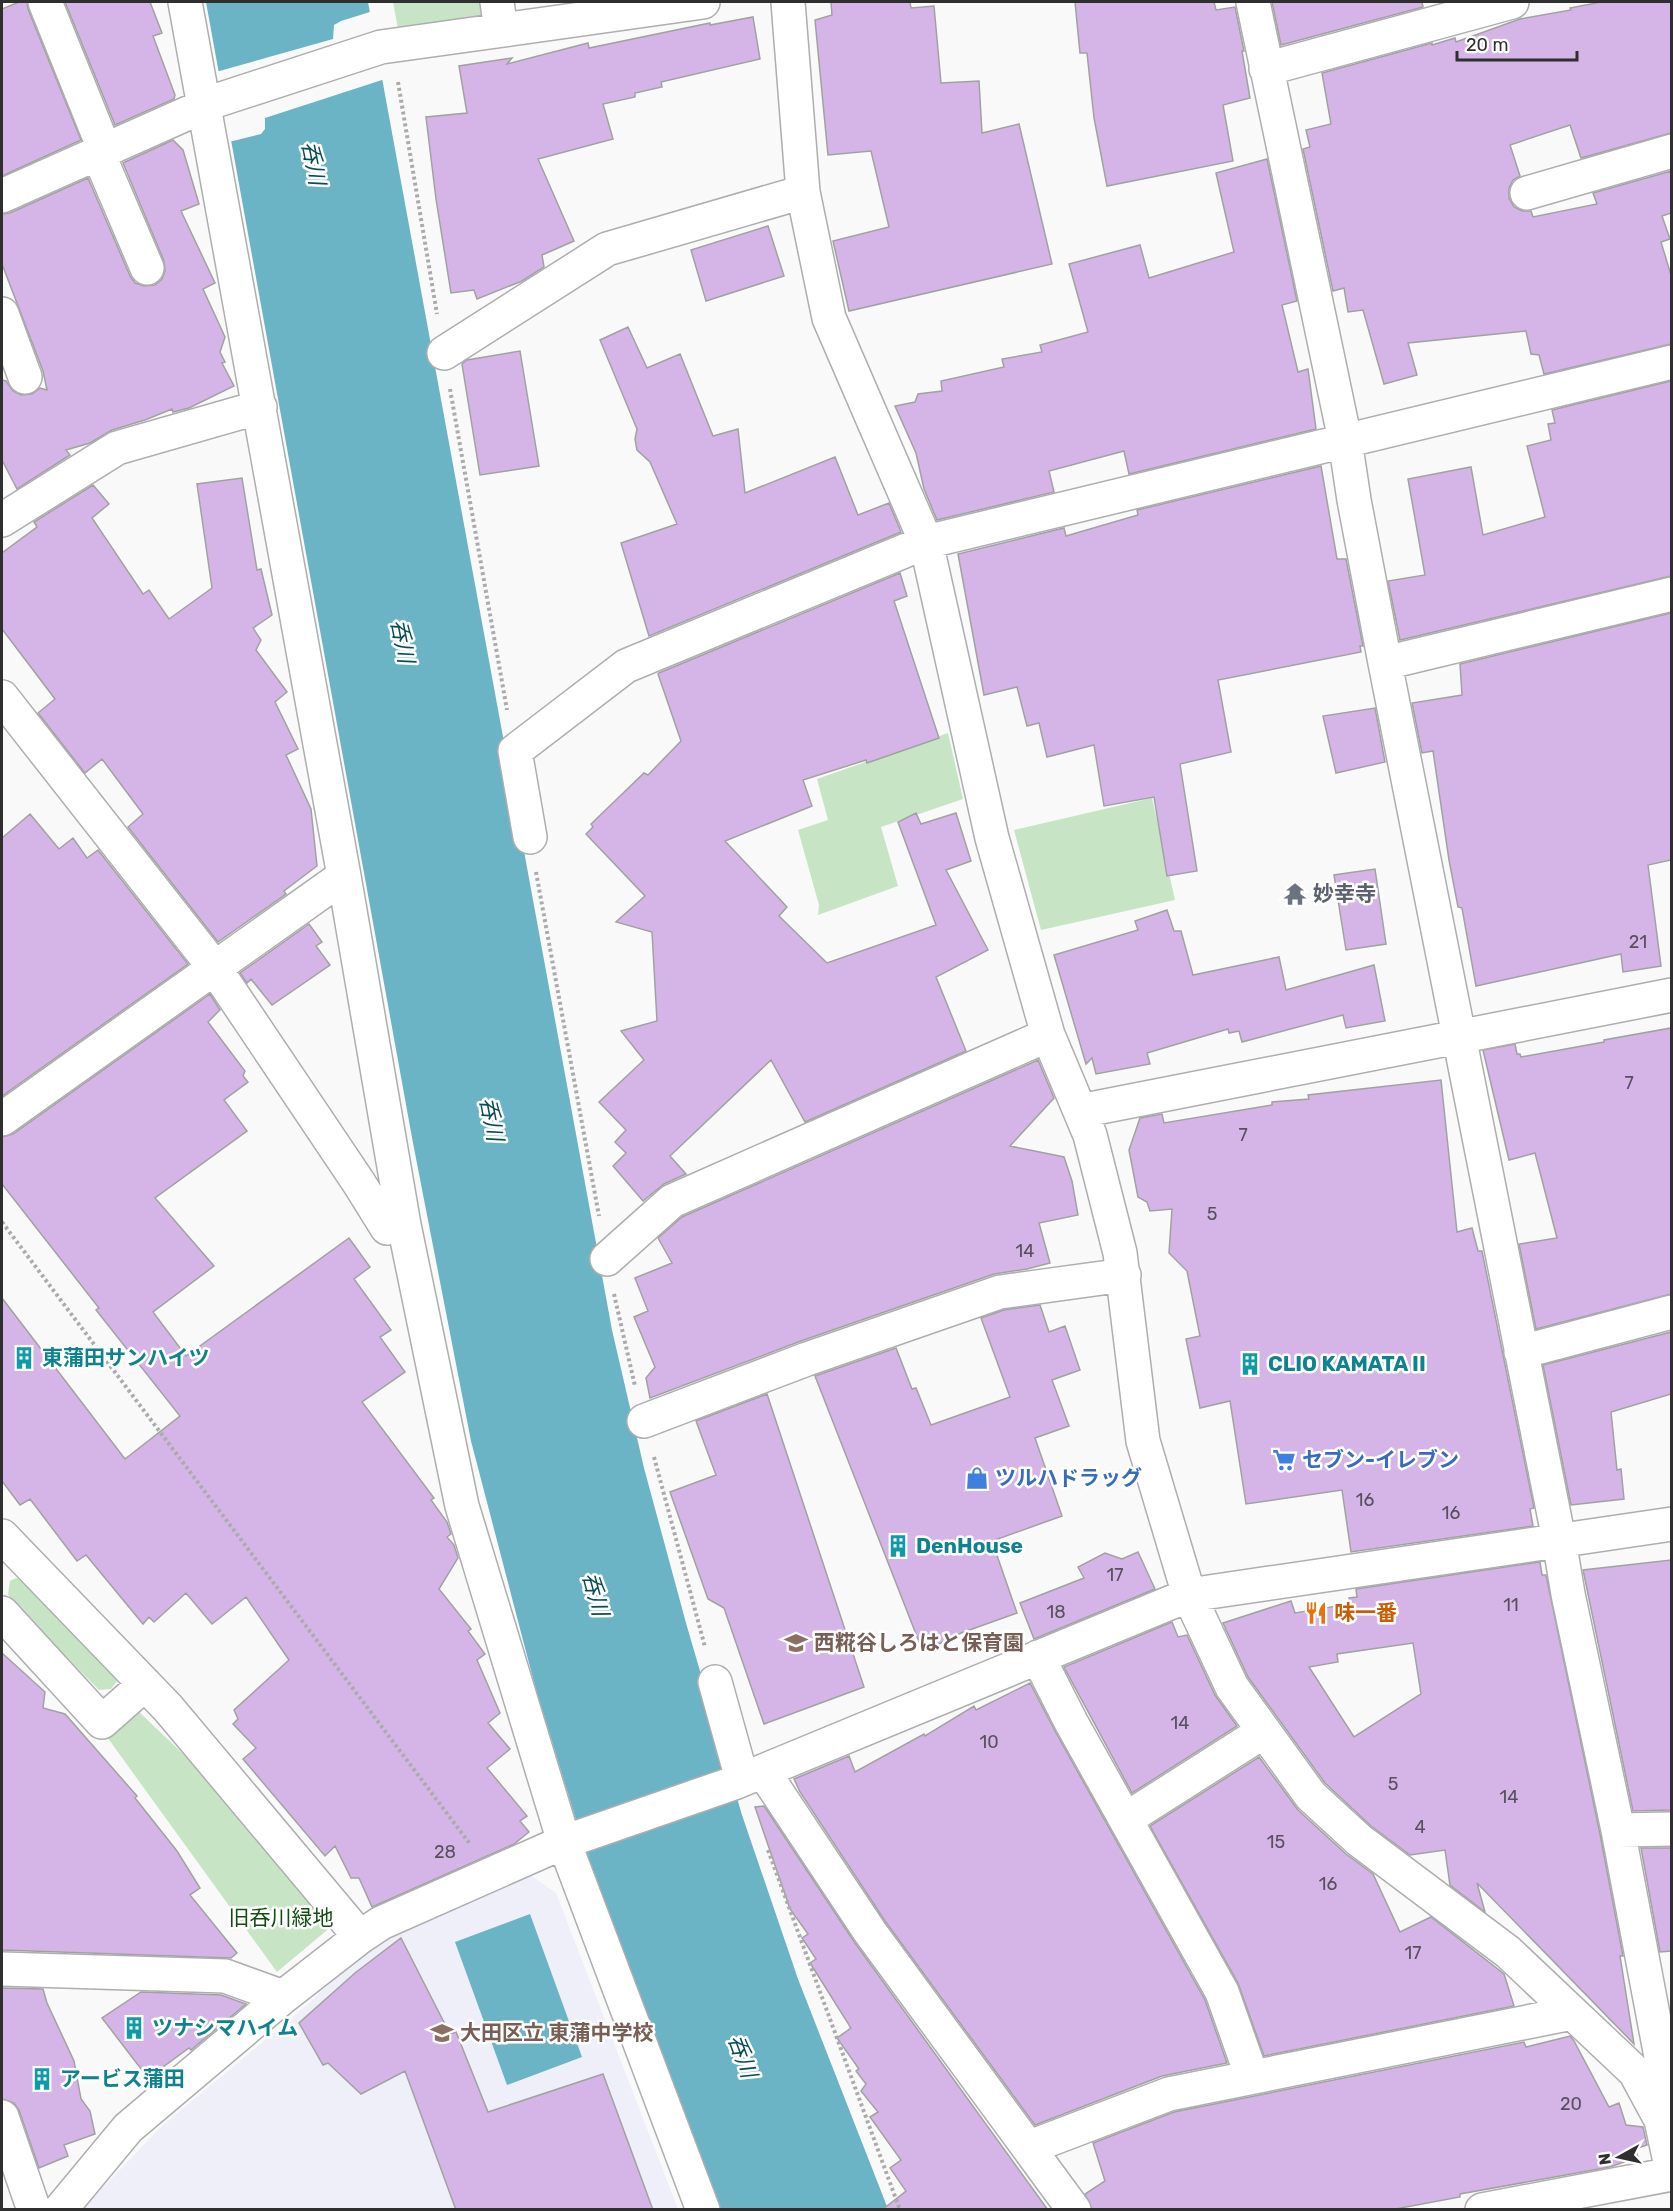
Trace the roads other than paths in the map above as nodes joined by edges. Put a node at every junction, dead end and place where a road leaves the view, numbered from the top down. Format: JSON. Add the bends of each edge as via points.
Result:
{"nodes":[{"id":1,"x":45,"y":2,"type":"edge"},
{"id":2,"x":185,"y":2,"type":"edge"},
{"id":3,"x":703,"y":2,"type":"edge"},
{"id":4,"x":788,"y":2,"type":"edge"},
{"id":5,"x":1253,"y":2,"type":"edge"},
{"id":6,"x":1512,"y":2,"type":"edge"},
{"id":7,"x":499,"y":16,"type":"edge"},
{"id":8,"x":1266,"y":69,"type":"junction"},
{"id":9,"x":209,"y":103,"type":"junction"},
{"id":10,"x":1671,"y":151,"type":"edge"},
{"id":11,"x":101,"y":152,"type":"junction"},
{"id":12,"x":803,"y":192,"type":"junction"},
{"id":13,"x":1527,"y":193,"type":"dead end"},
{"id":14,"x":2,"y":196,"type":"edge"},
{"id":15,"x":147,"y":268,"type":"dead end"},
{"id":16,"x":2,"y":314,"type":"edge"},
{"id":17,"x":444,"y":353,"type":"dead end"},
{"id":18,"x":1671,"y":362,"type":"edge"},
{"id":19,"x":26,"y":376,"type":"dead end"},
{"id":20,"x":260,"y":407,"type":"junction"},
{"id":21,"x":1345,"y":440,"type":"junction"},
{"id":22,"x":2,"y":520,"type":"edge"},
{"id":23,"x":926,"y":542,"type":"junction"},
{"id":24,"x":1671,"y":594,"type":"edge"},
{"id":25,"x":1385,"y":663,"type":"junction"},
{"id":26,"x":2,"y":697,"type":"edge"},
{"id":27,"x":530,"y":837,"type":"dead end"},
{"id":28,"x":344,"y":876,"type":"junction"},
{"id":29,"x":214,"y":967,"type":"junction"},
{"id":30,"x":1671,"y":995,"type":"edge"},
{"id":31,"x":1458,"y":1034,"type":"junction"},
{"id":32,"x":1048,"y":1035,"type":"junction"},
{"id":33,"x":1080,"y":1111,"type":"junction"},
{"id":34,"x":2,"y":1119,"type":"edge"},
{"id":35,"x":404,"y":1225,"type":"junction"},
{"id":36,"x":607,"y":1259,"type":"dead end"},
{"id":37,"x":1124,"y":1275,"type":"junction"},
{"id":38,"x":1671,"y":1312,"type":"edge"},
{"id":39,"x":1521,"y":1352,"type":"junction"},
{"id":40,"x":644,"y":1420,"type":"dead end"},
{"id":41,"x":1671,"y":1524,"type":"edge"},
{"id":42,"x":1559,"y":1540,"type":"junction"},
{"id":43,"x":4,"y":1545,"type":"edge"},
{"id":44,"x":1189,"y":1595,"type":"junction"},
{"id":45,"x":2,"y":1614,"type":"edge"},
{"id":46,"x":1038,"y":1657,"type":"junction"},
{"id":47,"x":715,"y":1682,"type":"dead end"},
{"id":48,"x":145,"y":1684,"type":"junction"},
{"id":49,"x":1263,"y":1732,"type":"junction"},
{"id":50,"x":747,"y":1778,"type":"junction"},
{"id":51,"x":1126,"y":1819,"type":"junction"},
{"id":52,"x":1671,"y":1829,"type":"edge"},
{"id":53,"x":1618,"y":1830,"type":"junction"},
{"id":54,"x":572,"y":1850,"type":"junction"},
{"id":55,"x":360,"y":1937,"type":"junction"},
{"id":56,"x":2,"y":1969,"type":"edge"},
{"id":57,"x":283,"y":1997,"type":"junction"},
{"id":58,"x":1572,"y":2013,"type":"junction"},
{"id":59,"x":1252,"y":2077,"type":"junction"},
{"id":60,"x":1661,"y":2120,"type":"junction"},
{"id":61,"x":3,"y":2124,"type":"edge"},
{"id":62,"x":1030,"y":2147,"type":"junction"},
{"id":63,"x":1671,"y":2173,"type":"edge"},
{"id":64,"x":34,"y":2210,"type":"edge"},
{"id":65,"x":60,"y":2210,"type":"edge"},
{"id":66,"x":703,"y":2210,"type":"edge"},
{"id":67,"x":1074,"y":2210,"type":"edge"},
{"id":68,"x":1482,"y":2210,"type":"edge"}],
"edges":[{"from":1,"to":11,"type":"street"},
{"from":2,"to":9,"type":"street"},
{"from":3,"to":7,"type":"street"},
{"from":4,"to":12,"type":"street"},
{"from":5,"to":8,"type":"street"},
{"from":6,"to":8,"type":"street"},
{"from":7,"to":9,"type":"street","via":[[381,47]]},
{"from":8,"to":21,"type":"street"},
{"from":9,"to":11,"type":"street"},
{"from":9,"to":20,"type":"street"},
{"from":10,"to":13,"type":"street"},
{"from":11,"to":14,"type":"street"},
{"from":11,"to":15,"type":"street"},
{"from":12,"to":17,"type":"street","via":[[607,249]]},
{"from":12,"to":23,"type":"street","via":[[829,318]]},
{"from":16,"to":19,"type":"street"},
{"from":18,"to":21,"type":"street"},
{"from":20,"to":22,"type":"street","via":[[117,448]]},
{"from":20,"to":28,"type":"street"},
{"from":21,"to":23,"type":"street"},
{"from":21,"to":25,"type":"street"},
{"from":23,"to":27,"type":"street","via":[[626,666],[514,751]]},
{"from":23,"to":32,"type":"street","via":[[992,838]]},
{"from":24,"to":25,"type":"street"},
{"from":25,"to":31,"type":"street"},
{"from":26,"to":29,"type":"street"},
{"from":28,"to":29,"type":"street"},
{"from":28,"to":35,"type":"street"},
{"from":29,"to":34,"type":"street"},
{"from":29,"to":35,"type":"street","via":[[387,1228]]},
{"from":30,"to":31,"type":"street"},
{"from":31,"to":33,"type":"street"},
{"from":31,"to":39,"type":"street"},
{"from":32,"to":33,"type":"street"},
{"from":32,"to":36,"type":"street","via":[[672,1201]]},
{"from":33,"to":37,"type":"street","via":[[1090,1135]]},
{"from":35,"to":54,"type":"street","via":[[462,1506]]},
{"from":37,"to":40,"type":"street","via":[[1000,1292]]},
{"from":37,"to":44,"type":"street","via":[[1143,1441]]},
{"from":38,"to":39,"type":"street"},
{"from":39,"to":42,"type":"street"},
{"from":41,"to":42,"type":"street"},
{"from":42,"to":44,"type":"street"},
{"from":42,"to":53,"type":"street"},
{"from":43,"to":48,"type":"street"},
{"from":44,"to":46,"type":"street"},
{"from":44,"to":49,"type":"street","via":[[1232,1688]]},
{"from":45,"to":48,"type":"street","via":[[102,1722]]},
{"from":46,"to":50,"type":"street"},
{"from":46,"to":51,"type":"street"},
{"from":47,"to":50,"type":"street"},
{"from":48,"to":55,"type":"street","via":[[175,1701]]},
{"from":49,"to":51,"type":"street"},
{"from":49,"to":58,"type":"street","via":[[1311,1796],[1359,1840],[1508,1952]]},
{"from":50,"to":54,"type":"street"},
{"from":50,"to":62,"type":"street","via":[[870,1932]]},
{"from":51,"to":59,"type":"street","via":[[1222,1992]]},
{"from":52,"to":53,"type":"street"},
{"from":53,"to":60,"type":"street","via":[[1662,2062]]},
{"from":54,"to":55,"type":"street","via":[[492,1874],[381,1923]]},
{"from":54,"to":66,"type":"street"},
{"from":55,"to":57,"type":"street"},
{"from":56,"to":57,"type":"street","via":[[225,1976]]},
{"from":57,"to":65,"type":"street","via":[[128,2128]]},
{"from":58,"to":59,"type":"street"},
{"from":58,"to":60,"type":"street","via":[[1635,2072]]},
{"from":59,"to":62,"type":"street","via":[[1169,2094]]},
{"from":60,"to":63,"type":"street"},
{"from":61,"to":64,"type":"street"},
{"from":62,"to":67,"type":"street"},
{"from":63,"to":68,"type":"street"}]}
